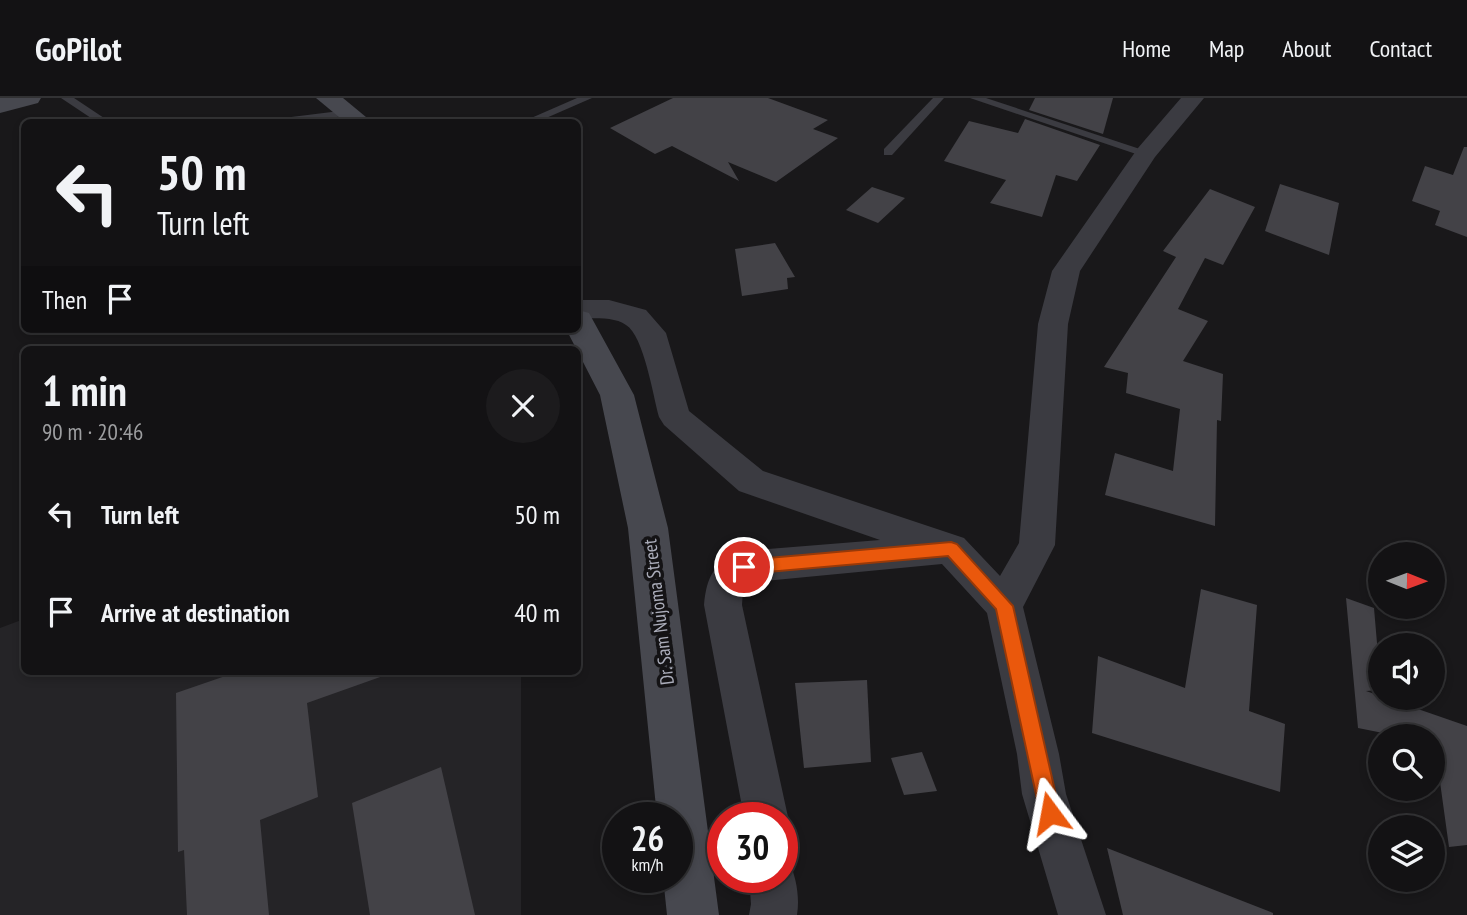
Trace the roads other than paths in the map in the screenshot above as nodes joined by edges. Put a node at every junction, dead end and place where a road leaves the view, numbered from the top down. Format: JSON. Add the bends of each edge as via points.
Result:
{"nodes":[{"id":1,"x":29,"y":98,"type":"edge"},
{"id":2,"x":66,"y":98,"type":"edge"},
{"id":3,"x":328,"y":98,"type":"edge"},
{"id":4,"x":587,"y":98,"type":"edge"},
{"id":5,"x":939,"y":98,"type":"edge"},
{"id":6,"x":975,"y":98,"type":"edge"},
{"id":7,"x":1193,"y":98,"type":"edge"},
{"id":8,"x":0,"y":106,"type":"edge"},
{"id":9,"x":354,"y":118,"type":"edge"},
{"id":10,"x":99,"y":119,"type":"edge"},
{"id":11,"x":334,"y":119,"type":"edge"},
{"id":12,"x":535,"y":119,"type":"edge"},
{"id":13,"x":888,"y":152,"type":"dead end"},
{"id":14,"x":1146,"y":153,"type":"junction"},
{"id":15,"x":581,"y":309,"type":"edge"},
{"id":16,"x":581,"y":327,"type":"edge"},
{"id":17,"x":951,"y":549,"type":"junction"},
{"id":18,"x":1004,"y":606,"type":"junction"},
{"id":19,"x":763,"y":802,"type":"edge"},
{"id":20,"x":774,"y":893,"type":"edge"},
{"id":21,"x":693,"y":915,"type":"edge"},
{"id":22,"x":773,"y":915,"type":"edge"},
{"id":23,"x":1082,"y":915,"type":"edge"}],
"edges":[{"from":1,"to":8,"type":"street"},
{"from":2,"to":10,"type":"lane"},
{"from":3,"to":9,"type":"street"},
{"from":4,"to":12,"type":"lane"},
{"from":5,"to":13,"type":"lane"},
{"from":6,"to":14,"type":"lane"},
{"from":7,"to":14,"type":"street"},
{"from":9,"to":11,"type":"lane"},
{"from":14,"to":18,"type":"street","via":[[1066,271],[1054,324],[1037,545]]},
{"from":15,"to":17,"type":"street","via":[[636,317],[651,333],[675,416],[751,481]]},
{"from":16,"to":21,"type":"street","name":"Dr. Sam Nujoma Street","via":[[617,395],[648,528]]},
{"from":17,"to":18,"type":"street"},
{"from":17,"to":19,"type":"street","via":[[744,567],[725,583],[723,605]]},
{"from":18,"to":23,"type":"street","via":[[1044,794]]},
{"from":20,"to":22,"type":"street"}]}
